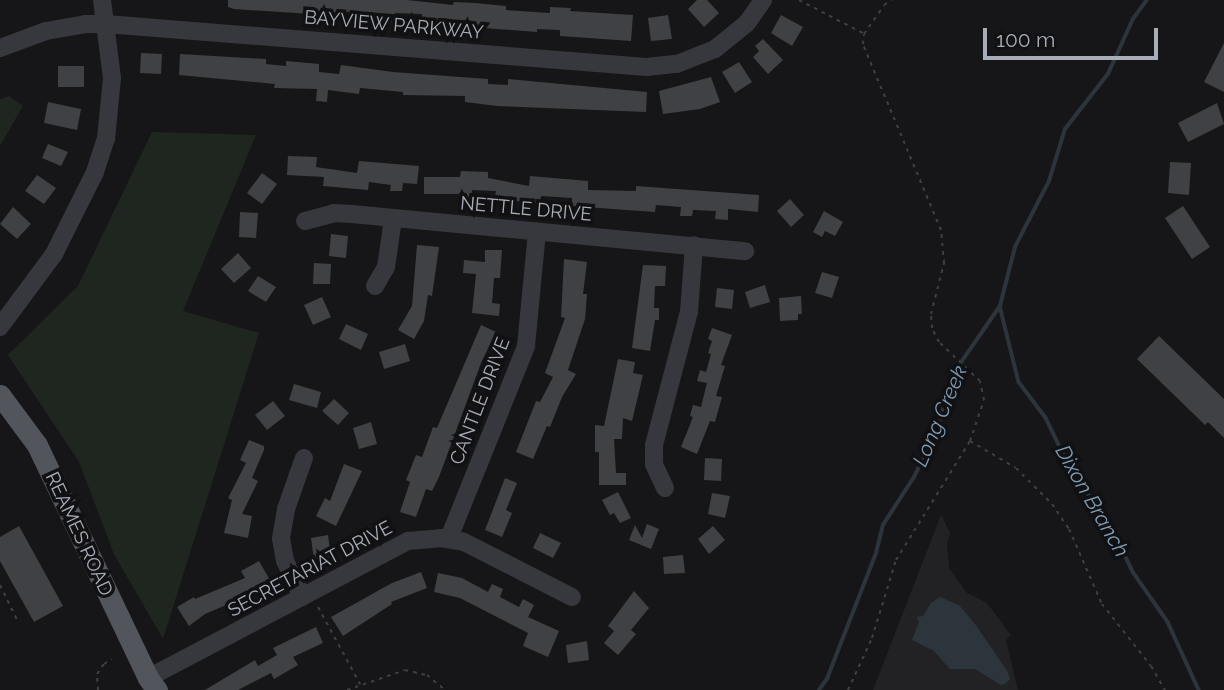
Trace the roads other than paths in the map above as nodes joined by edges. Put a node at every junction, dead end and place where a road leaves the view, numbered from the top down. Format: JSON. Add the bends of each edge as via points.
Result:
{"nodes":[{"id":1,"x":102,"y":0,"type":"edge"},
{"id":2,"x":763,"y":0,"type":"edge"},
{"id":3,"x":106,"y":24,"type":"junction"},
{"id":4,"x":0,"y":48,"type":"edge"},
{"id":5,"x":393,"y":219,"type":"junction"},
{"id":6,"x":304,"y":221,"type":"dead end"},
{"id":7,"x":537,"y":232,"type":"junction"},
{"id":8,"x":694,"y":245,"type":"junction"},
{"id":9,"x":745,"y":251,"type":"dead end"},
{"id":10,"x":375,"y":286,"type":"dead end"},
{"id":11,"x":0,"y":327,"type":"edge"},
{"id":12,"x":0,"y":395,"type":"edge"},
{"id":13,"x":304,"y":458,"type":"dead end"},
{"id":14,"x":666,"y":488,"type":"dead end"},
{"id":15,"x":449,"y":538,"type":"junction"},
{"id":16,"x":572,"y":597,"type":"dead end"},
{"id":17,"x":309,"y":600,"type":"junction"},
{"id":18,"x":152,"y":686,"type":"edge"}],
"edges":[{"from":1,"to":3,"type":"street"},
{"from":2,"to":3,"type":"street","name":"BAYVIEW PARKWAY","via":[[742,29],[715,49],[677,64],[646,67]]},
{"from":3,"to":4,"type":"street","name":"BAYVIEW PARKWAY","via":[[46,31]]},
{"from":3,"to":11,"type":"street","via":[[112,78],[110,121],[95,172],[54,254]]},
{"from":5,"to":6,"type":"street","name":"NETTLE DRIVE","via":[[334,213]]},
{"from":5,"to":7,"type":"street","name":"NETTLE DRIVE"},
{"from":5,"to":10,"type":"street","via":[[386,267]]},
{"from":7,"to":8,"type":"street","name":"NETTLE DRIVE"},
{"from":7,"to":15,"type":"street","name":"CANTLE DRIVE","via":[[526,346]]},
{"from":8,"to":9,"type":"street","name":"NETTLE DRIVE"},
{"from":8,"to":14,"type":"street","via":[[690,312],[654,445],[654,464]]},
{"from":12,"to":18,"type":"main road","name":"REAMES ROAD","via":[[37,445]]},
{"from":13,"to":17,"type":"street","via":[[281,538],[285,561]]},
{"from":15,"to":16,"type":"street","name":"SECRETARIAT DRIVE"},
{"from":15,"to":17,"type":"street","name":"SECRETARIAT DRIVE","via":[[408,541]]},
{"from":17,"to":18,"type":"street","name":"SECRETARIAT DRIVE"}]}
